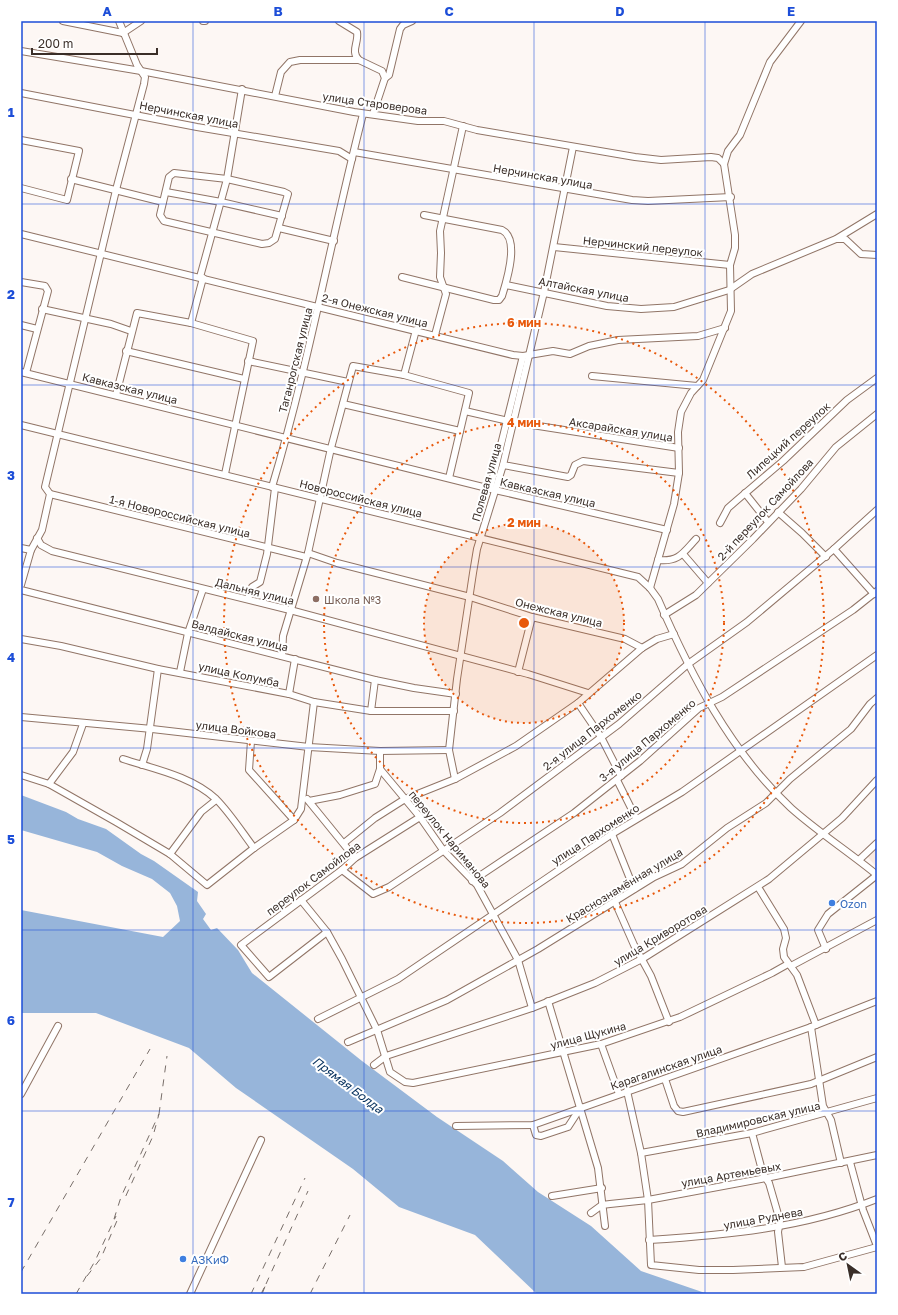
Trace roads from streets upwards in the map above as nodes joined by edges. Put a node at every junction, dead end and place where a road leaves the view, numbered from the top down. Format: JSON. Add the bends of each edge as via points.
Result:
{"nodes":[{"id":1,"x":63,"y":21,"type":"edge"},
{"id":2,"x":119,"y":21,"type":"edge"},
{"id":3,"x":141,"y":21,"type":"edge"},
{"id":4,"x":339,"y":21,"type":"edge"},
{"id":5,"x":412,"y":21,"type":"edge"},
{"id":6,"x":801,"y":21,"type":"edge"},
{"id":7,"x":123,"y":33,"type":"junction"},
{"id":8,"x":21,"y":51,"type":"edge"},
{"id":9,"x":359,"y":60,"type":"junction"},
{"id":10,"x":141,"y":71,"type":"junction"},
{"id":11,"x":385,"y":78,"type":"junction"},
{"id":12,"x":242,"y":89,"type":"junction"},
{"id":13,"x":21,"y":93,"type":"edge"},
{"id":14,"x":275,"y":96,"type":"junction"},
{"id":15,"x":136,"y":114,"type":"junction"},
{"id":16,"x":363,"y":114,"type":"junction"},
{"id":17,"x":373,"y":114,"type":"junction"},
{"id":18,"x":463,"y":126,"type":"junction"},
{"id":19,"x":234,"y":133,"type":"junction"},
{"id":20,"x":21,"y":140,"type":"edge"},
{"id":21,"x":573,"y":147,"type":"junction"},
{"id":22,"x":354,"y":152,"type":"junction"},
{"id":23,"x":352,"y":159,"type":"junction"},
{"id":24,"x":724,"y":164,"type":"junction"},
{"id":25,"x":453,"y":170,"type":"junction"},
{"id":26,"x":71,"y":179,"type":"junction"},
{"id":27,"x":227,"y":179,"type":"junction"},
{"id":28,"x":21,"y":188,"type":"edge"},
{"id":29,"x":564,"y":188,"type":"junction"},
{"id":30,"x":116,"y":191,"type":"junction"},
{"id":31,"x":166,"y":192,"type":"junction"},
{"id":32,"x":731,"y":197,"type":"junction"},
{"id":33,"x":163,"y":202,"type":"junction"},
{"id":34,"x":221,"y":202,"type":"junction"},
{"id":35,"x":877,"y":214,"type":"edge"},
{"id":36,"x":424,"y":215,"type":"dead end"},
{"id":37,"x":282,"y":216,"type":"junction"},
{"id":38,"x":442,"y":218,"type":"junction"},
{"id":39,"x":279,"y":228,"type":"junction"},
{"id":40,"x":212,"y":232,"type":"junction"},
{"id":41,"x":21,"y":234,"type":"edge"},
{"id":42,"x":836,"y":239,"type":"junction"},
{"id":43,"x":334,"y":241,"type":"junction"},
{"id":44,"x":554,"y":247,"type":"junction"},
{"id":45,"x":102,"y":253,"type":"junction"},
{"id":46,"x":877,"y":255,"type":"edge"},
{"id":47,"x":730,"y":265,"type":"junction"},
{"id":48,"x":402,"y":277,"type":"dead end"},
{"id":49,"x":201,"y":278,"type":"junction"},
{"id":50,"x":21,"y":282,"type":"edge"},
{"id":51,"x":506,"y":285,"type":"junction"},
{"id":52,"x":444,"y":288,"type":"junction"},
{"id":53,"x":729,"y":290,"type":"junction"},
{"id":54,"x":544,"y":292,"type":"junction"},
{"id":55,"x":318,"y":306,"type":"junction"},
{"id":56,"x":42,"y":309,"type":"junction"},
{"id":57,"x":86,"y":319,"type":"junction"},
{"id":58,"x":191,"y":323,"type":"junction"},
{"id":59,"x":21,"y":325,"type":"edge"},
{"id":60,"x":725,"y":328,"type":"junction"},
{"id":61,"x":37,"y":329,"type":"junction"},
{"id":62,"x":416,"y":330,"type":"junction"},
{"id":63,"x":131,"y":331,"type":"junction"},
{"id":64,"x":435,"y":334,"type":"junction"},
{"id":65,"x":126,"y":351,"type":"junction"},
{"id":66,"x":526,"y":355,"type":"junction"},
{"id":67,"x":248,"y":361,"type":"junction"},
{"id":68,"x":24,"y":373,"type":"edge"},
{"id":69,"x":302,"y":373,"type":"junction"},
{"id":70,"x":404,"y":375,"type":"junction"},
{"id":71,"x":592,"y":376,"type":"dead end"},
{"id":72,"x":877,"y":378,"type":"edge"},
{"id":73,"x":244,"y":379,"type":"junction"},
{"id":74,"x":348,"y":382,"type":"junction"},
{"id":75,"x":69,"y":384,"type":"junction"},
{"id":76,"x":697,"y":386,"type":"junction"},
{"id":77,"x":116,"y":395,"type":"junction"},
{"id":78,"x":343,"y":404,"type":"junction"},
{"id":79,"x":466,"y":411,"type":"junction"},
{"id":80,"x":877,"y":414,"type":"edge"},
{"id":81,"x":510,"y":421,"type":"junction"},
{"id":82,"x":235,"y":424,"type":"junction"},
{"id":83,"x":21,"y":425,"type":"edge"},
{"id":84,"x":460,"y":432,"type":"junction"},
{"id":85,"x":57,"y":434,"type":"junction"},
{"id":86,"x":286,"y":437,"type":"junction"},
{"id":87,"x":331,"y":448,"type":"junction"},
{"id":88,"x":679,"y":448,"type":"junction"},
{"id":89,"x":503,"y":465,"type":"junction"},
{"id":90,"x":679,"y":473,"type":"junction"},
{"id":91,"x":225,"y":474,"type":"junction"},
{"id":92,"x":448,"y":478,"type":"junction"},
{"id":93,"x":274,"y":487,"type":"junction"},
{"id":94,"x":492,"y":489,"type":"junction"},
{"id":95,"x":745,"y":493,"type":"junction"},
{"id":96,"x":50,"y":494,"type":"junction"},
{"id":97,"x":321,"y":499,"type":"junction"},
{"id":98,"x":877,"y":510,"type":"edge"},
{"id":99,"x":778,"y":512,"type":"junction"},
{"id":100,"x":768,"y":522,"type":"junction"},
{"id":101,"x":720,"y":523,"type":"dead end"},
{"id":102,"x":666,"y":530,"type":"junction"},
{"id":103,"x":37,"y":538,"type":"junction"},
{"id":104,"x":481,"y":538,"type":"junction"},
{"id":105,"x":696,"y":539,"type":"dead end"},
{"id":106,"x":267,"y":547,"type":"junction"},
{"id":107,"x":21,"y":548,"type":"edge"},
{"id":108,"x":834,"y":549,"type":"junction"},
{"id":109,"x":31,"y":550,"type":"junction"},
{"id":110,"x":682,"y":554,"type":"junction"},
{"id":111,"x":307,"y":555,"type":"junction"},
{"id":112,"x":826,"y":556,"type":"junction"},
{"id":113,"x":658,"y":560,"type":"junction"},
{"id":114,"x":708,"y":583,"type":"junction"},
{"id":115,"x":21,"y":585,"type":"edge"},
{"id":116,"x":203,"y":588,"type":"junction"},
{"id":117,"x":650,"y":588,"type":"junction"},
{"id":118,"x":21,"y":590,"type":"edge"},
{"id":119,"x":875,"y":592,"type":"edge"},
{"id":120,"x":470,"y":597,"type":"junction"},
{"id":121,"x":248,"y":599,"type":"junction"},
{"id":122,"x":290,"y":610,"type":"junction"},
{"id":123,"x":664,"y":615,"type":"junction"},
{"id":124,"x":532,"y":617,"type":"junction"},
{"id":125,"x":188,"y":633,"type":"junction"},
{"id":126,"x":674,"y":634,"type":"junction"},
{"id":127,"x":21,"y":639,"type":"edge"},
{"id":128,"x":642,"y":648,"type":"junction"},
{"id":129,"x":877,"y":655,"type":"edge"},
{"id":130,"x":282,"y":656,"type":"junction"},
{"id":131,"x":461,"y":656,"type":"junction"},
{"id":132,"x":295,"y":658,"type":"junction"},
{"id":133,"x":688,"y":664,"type":"junction"},
{"id":134,"x":158,"y":669,"type":"junction"},
{"id":135,"x":180,"y":672,"type":"junction"},
{"id":136,"x":518,"y":672,"type":"junction"},
{"id":137,"x":375,"y":680,"type":"junction"},
{"id":138,"x":588,"y":693,"type":"junction"},
{"id":139,"x":289,"y":694,"type":"junction"},
{"id":140,"x":456,"y":694,"type":"junction"},
{"id":141,"x":877,"y":698,"type":"edge"},
{"id":142,"x":314,"y":702,"type":"junction"},
{"id":143,"x":578,"y":703,"type":"junction"},
{"id":144,"x":710,"y":703,"type":"junction"},
{"id":145,"x":371,"y":711,"type":"junction"},
{"id":146,"x":454,"y":711,"type":"junction"},
{"id":147,"x":21,"y":717,"type":"edge"},
{"id":148,"x":83,"y":724,"type":"junction"},
{"id":149,"x":150,"y":730,"type":"junction"},
{"id":150,"x":602,"y":737,"type":"junction"},
{"id":151,"x":252,"y":741,"type":"junction"},
{"id":152,"x":308,"y":747,"type":"junction"},
{"id":153,"x":449,"y":750,"type":"junction"},
{"id":154,"x":380,"y":751,"type":"junction"},
{"id":155,"x":740,"y":752,"type":"junction"},
{"id":156,"x":123,"y":759,"type":"dead end"},
{"id":157,"x":142,"y":765,"type":"junction"},
{"id":158,"x":380,"y":769,"type":"junction"},
{"id":159,"x":21,"y":775,"type":"edge"},
{"id":160,"x":619,"y":778,"type":"junction"},
{"id":161,"x":455,"y":779,"type":"junction"},
{"id":162,"x":877,"y":780,"type":"edge"},
{"id":163,"x":49,"y":784,"type":"junction"},
{"id":164,"x":776,"y":793,"type":"junction"},
{"id":165,"x":303,"y":795,"type":"junction"},
{"id":166,"x":405,"y":799,"type":"junction"},
{"id":167,"x":216,"y":800,"type":"junction"},
{"id":168,"x":310,"y":801,"type":"junction"},
{"id":169,"x":420,"y":817,"type":"junction"},
{"id":170,"x":636,"y":818,"type":"junction"},
{"id":171,"x":294,"y":820,"type":"junction"},
{"id":172,"x":612,"y":834,"type":"junction"},
{"id":173,"x":823,"y":834,"type":"junction"},
{"id":174,"x":344,"y":843,"type":"junction"},
{"id":175,"x":877,"y":843,"type":"edge"},
{"id":176,"x":254,"y":848,"type":"junction"},
{"id":177,"x":443,"y":850,"type":"junction"},
{"id":178,"x":170,"y":854,"type":"junction"},
{"id":179,"x":355,"y":858,"type":"junction"},
{"id":180,"x":859,"y":860,"type":"junction"},
{"id":181,"x":342,"y":870,"type":"junction"},
{"id":182,"x":877,"y":875,"type":"edge"},
{"id":183,"x":472,"y":880,"type":"junction"},
{"id":184,"x":758,"y":887,"type":"junction"},
{"id":185,"x":634,"y":890,"type":"junction"},
{"id":186,"x":301,"y":900,"type":"junction"},
{"id":187,"x":615,"y":902,"type":"junction"},
{"id":188,"x":494,"y":914,"type":"junction"},
{"id":189,"x":877,"y":920,"type":"edge"},
{"id":190,"x":327,"y":932,"type":"junction"},
{"id":191,"x":826,"y":949,"type":"junction"},
{"id":192,"x":642,"y":959,"type":"junction"},
{"id":193,"x":518,"y":960,"type":"junction"},
{"id":194,"x":790,"y":965,"type":"junction"},
{"id":195,"x":361,"y":997,"type":"junction"},
{"id":196,"x":548,"y":1001,"type":"junction"},
{"id":197,"x":877,"y":1001,"type":"edge"},
{"id":198,"x":532,"y":1008,"type":"junction"},
{"id":199,"x":318,"y":1019,"type":"dead end"},
{"id":200,"x":668,"y":1022,"type":"junction"},
{"id":201,"x":58,"y":1026,"type":"dead end"},
{"id":202,"x":814,"y":1026,"type":"junction"},
{"id":203,"x":377,"y":1030,"type":"junction"},
{"id":204,"x":348,"y":1042,"type":"dead end"},
{"id":205,"x":601,"y":1044,"type":"junction"},
{"id":206,"x":564,"y":1053,"type":"junction"},
{"id":207,"x":386,"y":1056,"type":"junction"},
{"id":208,"x":877,"y":1057,"type":"edge"},
{"id":209,"x":374,"y":1065,"type":"dead end"},
{"id":210,"x":666,"y":1078,"type":"junction"},
{"id":211,"x":819,"y":1080,"type":"junction"},
{"id":212,"x":627,"y":1091,"type":"junction"},
{"id":213,"x":21,"y":1094,"type":"edge"},
{"id":214,"x":619,"y":1094,"type":"junction"},
{"id":215,"x":877,"y":1098,"type":"edge"},
{"id":216,"x":581,"y":1107,"type":"junction"},
{"id":217,"x":827,"y":1113,"type":"junction"},
{"id":218,"x":533,"y":1125,"type":"junction"},
{"id":219,"x":456,"y":1126,"type":"dead end"},
{"id":220,"x":752,"y":1132,"type":"junction"},
{"id":221,"x":261,"y":1140,"type":"dead end"},
{"id":222,"x":641,"y":1154,"type":"junction"},
{"id":223,"x":877,"y":1155,"type":"edge"},
{"id":224,"x":850,"y":1162,"type":"junction"},
{"id":225,"x":841,"y":1163,"type":"junction"},
{"id":226,"x":766,"y":1178,"type":"junction"},
{"id":227,"x":602,"y":1188,"type":"junction"},
{"id":228,"x":552,"y":1196,"type":"dead end"},
{"id":229,"x":648,"y":1200,"type":"junction"},
{"id":230,"x":877,"y":1200,"type":"edge"},
{"id":231,"x":602,"y":1205,"type":"junction"},
{"id":232,"x":862,"y":1206,"type":"junction"},
{"id":233,"x":591,"y":1213,"type":"dead end"},
{"id":234,"x":604,"y":1226,"type":"dead end"},
{"id":235,"x":779,"y":1226,"type":"junction"},
{"id":236,"x":649,"y":1240,"type":"junction"},
{"id":237,"x":877,"y":1246,"type":"edge"},
{"id":238,"x":782,"y":1267,"type":"junction"},
{"id":239,"x":190,"y":1294,"type":"edge"}],
"edges":[{"from":1,"to":7,"type":"street"},
{"from":2,"to":7,"type":"street"},
{"from":3,"to":7,"type":"street"},
{"from":4,"to":9,"type":"street","via":[[357,32],[354,49]]},
{"from":5,"to":11,"type":"street","via":[[400,29],[389,76]]},
{"from":6,"to":24,"type":"street","via":[[770,62],[740,135],[728,151]]},
{"from":7,"to":10,"type":"street"},
{"from":8,"to":10,"type":"street","name":"улица Староверова"},
{"from":9,"to":11,"type":"street","via":[[382,71]]},
{"from":9,"to":14,"type":"street","via":[[290,62],[281,72]]},
{"from":10,"to":12,"type":"street","name":"улица Староверова"},
{"from":10,"to":15,"type":"street","via":[[145,77]]},
{"from":11,"to":17,"type":"street"},
{"from":12,"to":14,"type":"street","name":"улица Староверова"},
{"from":12,"to":19,"type":"street"},
{"from":13,"to":15,"type":"street","name":"Нерчинская улица"},
{"from":14,"to":16,"type":"street","name":"улица Староверова"},
{"from":15,"to":19,"type":"street","name":"Нерчинская улица"},
{"from":15,"to":30,"type":"street"},
{"from":16,"to":17,"type":"street","name":"улица Староверова"},
{"from":16,"to":22,"type":"street","name":"Таганрогская улица"},
{"from":17,"to":18,"type":"street","name":"улица Староверова","via":[[418,121],[444,121]]},
{"from":18,"to":21,"type":"street","name":"улица Староверова"},
{"from":18,"to":25,"type":"street"},
{"from":19,"to":23,"type":"street","name":"Нерчинская улица","via":[[339,151]]},
{"from":19,"to":27,"type":"street"},
{"from":20,"to":26,"type":"street","via":[[79,151]]},
{"from":21,"to":24,"type":"street","name":"улица Староверова","via":[[661,160],[711,157],[718,158]]},
{"from":21,"to":29,"type":"street"},
{"from":22,"to":23,"type":"street","name":"Таганрогская улица"},
{"from":22,"to":25,"type":"street","name":"Нерчинская улица"},
{"from":23,"to":43,"type":"street","name":"Таганрогская улица"},
{"from":24,"to":32,"type":"street"},
{"from":25,"to":29,"type":"street","name":"Нерчинская улица"},
{"from":25,"to":38,"type":"street"},
{"from":26,"to":28,"type":"street","via":[[67,200]]},
{"from":26,"to":30,"type":"street"},
{"from":27,"to":31,"type":"street","via":[[174,173],[169,177]]},
{"from":27,"to":34,"type":"street"},
{"from":27,"to":37,"type":"street","via":[[288,194]]},
{"from":29,"to":32,"type":"street","name":"Нерчинская улица","via":[[601,196],[648,201]]},
{"from":29,"to":44,"type":"street"},
{"from":30,"to":33,"type":"street"},
{"from":30,"to":45,"type":"street"},
{"from":31,"to":33,"type":"street"},
{"from":31,"to":34,"type":"street"},
{"from":32,"to":47,"type":"street","via":[[735,248]]},
{"from":33,"to":40,"type":"street","via":[[160,215],[164,221]]},
{"from":34,"to":37,"type":"street"},
{"from":34,"to":40,"type":"street"},
{"from":35,"to":42,"type":"street","name":"Алтайская улица"},
{"from":36,"to":38,"type":"street"},
{"from":37,"to":39,"type":"street"},
{"from":38,"to":51,"type":"street","via":[[507,232],[510,237],[511,254]]},
{"from":38,"to":52,"type":"street","via":[[440,276]]},
{"from":39,"to":40,"type":"street","via":[[275,239],[262,244]]},
{"from":39,"to":43,"type":"street"},
{"from":40,"to":49,"type":"street"},
{"from":41,"to":45,"type":"street","name":"2-я Онежская улица"},
{"from":42,"to":46,"type":"street","via":[[845,239],[861,254]]},
{"from":42,"to":53,"type":"street","name":"Алтайская улица","via":[[761,269]]},
{"from":43,"to":55,"type":"street","name":"Таганрогская улица"},
{"from":44,"to":47,"type":"street","name":"Нерчинский переулок"},
{"from":44,"to":54,"type":"street"},
{"from":45,"to":49,"type":"street","name":"2-я Онежская улица"},
{"from":45,"to":57,"type":"street"},
{"from":47,"to":53,"type":"street"},
{"from":48,"to":52,"type":"street"},
{"from":49,"to":55,"type":"street","name":"2-я Онежская улица"},
{"from":49,"to":58,"type":"street"},
{"from":50,"to":56,"type":"street","via":[[47,288]]},
{"from":51,"to":52,"type":"street","via":[[499,300]]},
{"from":51,"to":54,"type":"street","name":"Алтайская улица"},
{"from":52,"to":64,"type":"street","via":[[446,300]]},
{"from":53,"to":54,"type":"street","name":"Алтайская улица","via":[[658,310],[607,306]]},
{"from":53,"to":60,"type":"street","via":[[731,311]]},
{"from":54,"to":66,"type":"street"},
{"from":55,"to":62,"type":"street","name":"2-я Онежская улица"},
{"from":55,"to":69,"type":"street","name":"Таганрогская улица"},
{"from":56,"to":57,"type":"street"},
{"from":56,"to":61,"type":"street"},
{"from":57,"to":63,"type":"street"},
{"from":57,"to":75,"type":"street"},
{"from":58,"to":63,"type":"street","via":[[137,313]]},
{"from":58,"to":67,"type":"street","via":[[253,341]]},
{"from":59,"to":61,"type":"street"},
{"from":60,"to":66,"type":"street","name":"2-я Онежская улица","via":[[698,336],[618,340],[589,346],[570,354],[553,352]]},
{"from":60,"to":76,"type":"street","via":[[703,380]]},
{"from":61,"to":68,"type":"street"},
{"from":62,"to":64,"type":"street","name":"2-я Онежская улица"},
{"from":62,"to":70,"type":"street"},
{"from":63,"to":65,"type":"street"},
{"from":64,"to":66,"type":"street","name":"2-я Онежская улица"},
{"from":65,"to":73,"type":"street"},
{"from":65,"to":77,"type":"street"},
{"from":66,"to":81,"type":"street"},
{"from":67,"to":69,"type":"street"},
{"from":67,"to":73,"type":"street"},
{"from":68,"to":75,"type":"street","name":"Кавказская улица"},
{"from":69,"to":74,"type":"street"},
{"from":69,"to":86,"type":"street","name":"Таганрогская улица"},
{"from":70,"to":74,"type":"street","via":[[357,365],[353,366]]},
{"from":70,"to":79,"type":"street","via":[[466,391],[469,393]]},
{"from":71,"to":76,"type":"street"},
{"from":72,"to":95,"type":"street","name":"Липецкий переулок","via":[[847,400]]},
{"from":73,"to":82,"type":"street"},
{"from":74,"to":78,"type":"street"},
{"from":75,"to":77,"type":"street","name":"Кавказская улица"},
{"from":75,"to":85,"type":"street"},
{"from":76,"to":88,"type":"street","via":[[681,412]]},
{"from":77,"to":82,"type":"street","name":"Кавказская улица"},
{"from":78,"to":84,"type":"street"},
{"from":78,"to":87,"type":"street"},
{"from":79,"to":81,"type":"street","name":"Аксарайская улица"},
{"from":79,"to":84,"type":"street"},
{"from":80,"to":99,"type":"street","name":"2-й переулок Самойлова","via":[[836,447]]},
{"from":81,"to":88,"type":"street","name":"Аксарайская улица"},
{"from":81,"to":89,"type":"street","name":"Полевая улица"},
{"from":81,"to":94,"type":"street"},
{"from":82,"to":86,"type":"street","name":"Кавказская улица"},
{"from":82,"to":91,"type":"street"},
{"from":83,"to":85,"type":"street","name":"Новороссийская улица"},
{"from":84,"to":92,"type":"street"},
{"from":85,"to":91,"type":"street","name":"Новороссийская улица"},
{"from":85,"to":96,"type":"street","via":[[45,487]]},
{"from":86,"to":87,"type":"street","name":"Кавказская улица"},
{"from":86,"to":93,"type":"street","name":"Таганрогская улица"},
{"from":87,"to":92,"type":"street","name":"Кавказская улица"},
{"from":87,"to":97,"type":"street"},
{"from":88,"to":90,"type":"street"},
{"from":89,"to":90,"type":"street","via":[[568,476],[575,465],[583,461]]},
{"from":89,"to":94,"type":"street","name":"Полевая улица"},
{"from":90,"to":102,"type":"street","via":[[674,504]]},
{"from":91,"to":93,"type":"street","name":"Новороссийская улица"},
{"from":92,"to":94,"type":"street","name":"Кавказская улица"},
{"from":93,"to":97,"type":"street","name":"Новороссийская улица"},
{"from":93,"to":106,"type":"street","name":"Таганрогская улица"},
{"from":94,"to":102,"type":"street","name":"Кавказская улица"},
{"from":94,"to":104,"type":"street","name":"Полевая улица"},
{"from":95,"to":100,"type":"street"},
{"from":95,"to":101,"type":"street","name":"Липецкий переулок","via":[[728,508]]},
{"from":96,"to":103,"type":"street","via":[[42,530]]},
{"from":96,"to":106,"type":"street","name":"1-я Новороссийская улица"},
{"from":97,"to":104,"type":"street","name":"Новороссийская улица"},
{"from":97,"to":111,"type":"street"},
{"from":98,"to":108,"type":"street","name":"2-я улица Пархоменко"},
{"from":99,"to":100,"type":"street","name":"2-й переулок Самойлова"},
{"from":99,"to":112,"type":"street"},
{"from":100,"to":114,"type":"street","name":"2-й переулок Самойлова"},
{"from":102,"to":113,"type":"street"},
{"from":103,"to":109,"type":"street"},
{"from":103,"to":116,"type":"street","name":"Дальняя улица","via":[[41,545],[52,550]]},
{"from":104,"to":117,"type":"street","name":"Новороссийская улица","via":[[630,574],[644,580]]},
{"from":104,"to":120,"type":"street","name":"Полевая улица"},
{"from":105,"to":110,"type":"street"},
{"from":106,"to":111,"type":"street","name":"1-я Новороссийская улица"},
{"from":106,"to":121,"type":"street","name":"Таганрогская улица","via":[[260,582],[252,587]]},
{"from":107,"to":109,"type":"street"},
{"from":108,"to":112,"type":"street","name":"2-я улица Пархоменко"},
{"from":108,"to":119,"type":"street"},
{"from":109,"to":115,"type":"street"},
{"from":110,"to":113,"type":"street","via":[[669,561]]},
{"from":110,"to":114,"type":"street"},
{"from":111,"to":120,"type":"street","name":"1-я Новороссийская улица"},
{"from":111,"to":122,"type":"street"},
{"from":112,"to":133,"type":"street","name":"2-я улица Пархоменко","via":[[747,622]]},
{"from":113,"to":117,"type":"street"},
{"from":114,"to":123,"type":"street","name":"2-й переулок Самойлова","via":[[696,595]]},
{"from":116,"to":121,"type":"street","name":"Дальняя улица"},
{"from":116,"to":125,"type":"street"},
{"from":117,"to":123,"type":"street","name":"Новороссийская улица"},
{"from":118,"to":125,"type":"street","name":"Валдайская улица"},
{"from":119,"to":144,"type":"street","name":"3-я улица Пархоменко","via":[[853,610]]},
{"from":120,"to":124,"type":"street","name":"Онежская улица"},
{"from":120,"to":131,"type":"street","name":"Полевая улица"},
{"from":121,"to":122,"type":"street","name":"Дальняя улица"},
{"from":122,"to":130,"type":"street","via":[[282,636]]},
{"from":122,"to":131,"type":"street","name":"Дальняя улица"},
{"from":123,"to":126,"type":"street","name":"Новороссийская улица"},
{"from":124,"to":128,"type":"street","name":"Онежская улица","via":[[625,640]]},
{"from":124,"to":136,"type":"street"},
{"from":125,"to":130,"type":"street","name":"Валдайская улица"},
{"from":125,"to":135,"type":"street"},
{"from":126,"to":128,"type":"street","via":[[657,639]]},
{"from":126,"to":133,"type":"street","name":"Новороссийская улица"},
{"from":127,"to":134,"type":"street","name":"улица Колумба"},
{"from":128,"to":138,"type":"street"},
{"from":129,"to":155,"type":"street","name":"улица Пархоменко"},
{"from":130,"to":132,"type":"street","name":"Валдайская улица"},
{"from":131,"to":136,"type":"street","name":"Дальняя улица"},
{"from":131,"to":140,"type":"street","name":"Полевая улица"},
{"from":132,"to":137,"type":"street","name":"Валдайская улица"},
{"from":132,"to":139,"type":"street"},
{"from":133,"to":144,"type":"street","name":"Новороссийская улица"},
{"from":133,"to":150,"type":"street","name":"2-я улица Пархоменко"},
{"from":134,"to":135,"type":"street","name":"улица Колумба"},
{"from":134,"to":149,"type":"street"},
{"from":135,"to":139,"type":"street","name":"улица Колумба"},
{"from":136,"to":138,"type":"street","name":"Дальняя улица"},
{"from":137,"to":140,"type":"street","name":"Валдайская улица"},
{"from":137,"to":145,"type":"street"},
{"from":138,"to":143,"type":"street"},
{"from":139,"to":142,"type":"street","name":"улица Колумба"},
{"from":140,"to":146,"type":"street","name":"Полевая улица"},
{"from":141,"to":164,"type":"street","name":"Краснознамённая улица","via":[[851,730]]},
{"from":142,"to":145,"type":"street","name":"улица Колумба"},
{"from":142,"to":152,"type":"street"},
{"from":143,"to":150,"type":"street"},
{"from":143,"to":161,"type":"street","via":[[516,746]]},
{"from":144,"to":155,"type":"street","name":"Новороссийская улица"},
{"from":144,"to":160,"type":"street","name":"3-я улица Пархоменко","via":[[699,708]]},
{"from":145,"to":146,"type":"street","name":"улица Колумба"},
{"from":146,"to":153,"type":"street","name":"Полевая улица"},
{"from":147,"to":148,"type":"street","name":"улица Войкова"},
{"from":148,"to":149,"type":"street","name":"улица Войкова"},
{"from":148,"to":163,"type":"street","via":[[73,752]]},
{"from":149,"to":151,"type":"street","name":"улица Войкова"},
{"from":149,"to":157,"type":"street"},
{"from":150,"to":160,"type":"street"},
{"from":150,"to":177,"type":"street","name":"2-я улица Пархоменко","via":[[500,813]]},
{"from":151,"to":152,"type":"street","name":"улица Войкова"},
{"from":151,"to":171,"type":"street","via":[[249,770]]},
{"from":152,"to":154,"type":"street","name":"улица Войкова"},
{"from":152,"to":165,"type":"street"},
{"from":153,"to":154,"type":"street","name":"улица Войкова"},
{"from":153,"to":161,"type":"street","name":"Полевая улица"},
{"from":154,"to":158,"type":"street"},
{"from":155,"to":164,"type":"street","name":"Новороссийская улица"},
{"from":155,"to":170,"type":"street","name":"улица Пархоменко","via":[[682,792]]},
{"from":156,"to":157,"type":"street"},
{"from":157,"to":167,"type":"street","via":[[172,774],[197,786]]},
{"from":158,"to":166,"type":"street","name":"переулок Нариманова"},
{"from":158,"to":168,"type":"street","via":[[375,784],[340,796]]},
{"from":159,"to":163,"type":"street"},
{"from":160,"to":170,"type":"street"},
{"from":160,"to":183,"type":"street","name":"3-я улица Пархоменко","via":[[574,813]]},
{"from":161,"to":166,"type":"street"},
{"from":162,"to":173,"type":"street","name":"улица Криворотова","via":[[842,818]]},
{"from":163,"to":178,"type":"street"},
{"from":164,"to":173,"type":"street","name":"Новороссийская улица"},
{"from":164,"to":185,"type":"street","name":"Краснознамённая улица","via":[[766,803],[726,828],[682,864]]},
{"from":165,"to":168,"type":"street"},
{"from":165,"to":171,"type":"street","via":[[301,809]]},
{"from":166,"to":169,"type":"street","name":"переулок Нариманова"},
{"from":166,"to":174,"type":"street","via":[[375,818]]},
{"from":167,"to":176,"type":"street"},
{"from":167,"to":178,"type":"street","via":[[200,812]]},
{"from":168,"to":174,"type":"street"},
{"from":169,"to":177,"type":"street","name":"переулок Нариманова"},
{"from":169,"to":179,"type":"street","name":"переулок Самойлова"},
{"from":170,"to":172,"type":"street","name":"улица Пархоменко"},
{"from":171,"to":176,"type":"street"},
{"from":172,"to":185,"type":"street"},
{"from":172,"to":188,"type":"street","name":"улица Пархоменко"},
{"from":173,"to":180,"type":"street","name":"Новороссийская улица"},
{"from":173,"to":184,"type":"street","name":"улица Криворотова","via":[[787,866]]},
{"from":174,"to":179,"type":"street"},
{"from":175,"to":180,"type":"street"},
{"from":176,"to":178,"type":"street","via":[[207,885]]},
{"from":177,"to":181,"type":"street","name":"2-я улица Пархоменко","via":[[389,887],[373,894]]},
{"from":177,"to":183,"type":"street","name":"переулок Нариманова"},
{"from":179,"to":181,"type":"street","name":"переулок Самойлова"},
{"from":180,"to":182,"type":"street","name":"Новороссийская улица"},
{"from":181,"to":186,"type":"street","name":"переулок Самойлова"},
{"from":182,"to":191,"type":"street","via":[[824,919],[818,930]]},
{"from":183,"to":188,"type":"street","name":"переулок Нариманова"},
{"from":184,"to":192,"type":"street","name":"улица Криворотова"},
{"from":184,"to":194,"type":"street","via":[[784,930],[784,957]]},
{"from":185,"to":187,"type":"street","name":"Краснознамённая улица"},
{"from":186,"to":190,"type":"street"},
{"from":186,"to":190,"type":"street","name":"переулок Самойлова","via":[[241,945],[269,977]]},
{"from":187,"to":192,"type":"street"},
{"from":187,"to":193,"type":"street","name":"Краснознамённая улица"},
{"from":188,"to":193,"type":"street","name":"переулок Нариманова"},
{"from":188,"to":195,"type":"street","name":"улица Пархоменко","via":[[398,979]]},
{"from":189,"to":191,"type":"street","name":"улица Щукина"},
{"from":190,"to":195,"type":"street"},
{"from":191,"to":194,"type":"street","name":"улица Щукина"},
{"from":192,"to":196,"type":"street","name":"улица Криворотова","via":[[595,983]]},
{"from":192,"to":200,"type":"street"},
{"from":193,"to":198,"type":"street","name":"переулок Нариманова"},
{"from":193,"to":203,"type":"street","name":"Краснознамённая улица","via":[[447,1000]]},
{"from":194,"to":200,"type":"street","name":"улица Щукина"},
{"from":194,"to":202,"type":"street","via":[[809,1003]]},
{"from":195,"to":199,"type":"street","name":"улица Пархоменко"},
{"from":195,"to":203,"type":"street"},
{"from":196,"to":198,"type":"street","name":"улица Криворотова"},
{"from":196,"to":206,"type":"street"},
{"from":197,"to":202,"type":"street","name":"Карагалинская улица"},
{"from":198,"to":207,"type":"street","name":"улица Криворотова"},
{"from":200,"to":205,"type":"street","name":"улица Щукина"},
{"from":201,"to":213,"type":"street"},
{"from":202,"to":210,"type":"street","name":"Карагалинская улица"},
{"from":202,"to":211,"type":"street"},
{"from":203,"to":204,"type":"street","name":"Краснознамённая улица"},
{"from":203,"to":207,"type":"street"},
{"from":205,"to":206,"type":"street","name":"улица Щукина"},
{"from":205,"to":214,"type":"street"},
{"from":206,"to":207,"type":"street","name":"улица Щукина","via":[[414,1084],[405,1082],[390,1072]]},
{"from":206,"to":216,"type":"street"},
{"from":207,"to":209,"type":"street","name":"улица Криворотова"},
{"from":208,"to":211,"type":"street"},
{"from":210,"to":211,"type":"street","via":[[674,1106],[683,1112]]},
{"from":210,"to":212,"type":"street","name":"Карагалинская улица"},
{"from":211,"to":217,"type":"street","via":[[823,1106]]},
{"from":212,"to":214,"type":"street","name":"Карагалинская улица"},
{"from":212,"to":222,"type":"street"},
{"from":214,"to":216,"type":"street","name":"Карагалинская улица"},
{"from":215,"to":217,"type":"street","name":"Владимировская улица"},
{"from":216,"to":218,"type":"street","name":"Карагалинская улица"},
{"from":216,"to":218,"type":"street","via":[[568,1127],[541,1136],[536,1135]]},
{"from":216,"to":227,"type":"street"},
{"from":217,"to":220,"type":"street","name":"Владимировская улица"},
{"from":217,"to":225,"type":"street"},
{"from":218,"to":219,"type":"street","name":"Карагалинская улица"},
{"from":220,"to":222,"type":"street","name":"Владимировская улица"},
{"from":220,"to":226,"type":"street"},
{"from":221,"to":239,"type":"street"},
{"from":222,"to":229,"type":"street"},
{"from":223,"to":224,"type":"street","name":"улица Артемьевых"},
{"from":224,"to":225,"type":"street","name":"улица Артемьевых"},
{"from":224,"to":232,"type":"street"},
{"from":225,"to":226,"type":"street","name":"улица Артемьевых"},
{"from":226,"to":229,"type":"street","name":"улица Артемьевых"},
{"from":226,"to":235,"type":"street","via":[[780,1221]]},
{"from":227,"to":228,"type":"street"},
{"from":227,"to":231,"type":"street"},
{"from":229,"to":231,"type":"street","name":"улица Артемьевых"},
{"from":229,"to":236,"type":"street"},
{"from":230,"to":232,"type":"street","name":"улица Руднева"},
{"from":231,"to":233,"type":"street","name":"улица Артемьевых"},
{"from":231,"to":234,"type":"street"},
{"from":232,"to":235,"type":"street","name":"улица Руднева"},
{"from":232,"to":237,"type":"street"},
{"from":235,"to":236,"type":"street","name":"улица Руднева","via":[[716,1236]]},
{"from":235,"to":238,"type":"street"},
{"from":236,"to":238,"type":"street","via":[[651,1265],[699,1270]]},
{"from":237,"to":238,"type":"street","via":[[804,1267]]}]}
